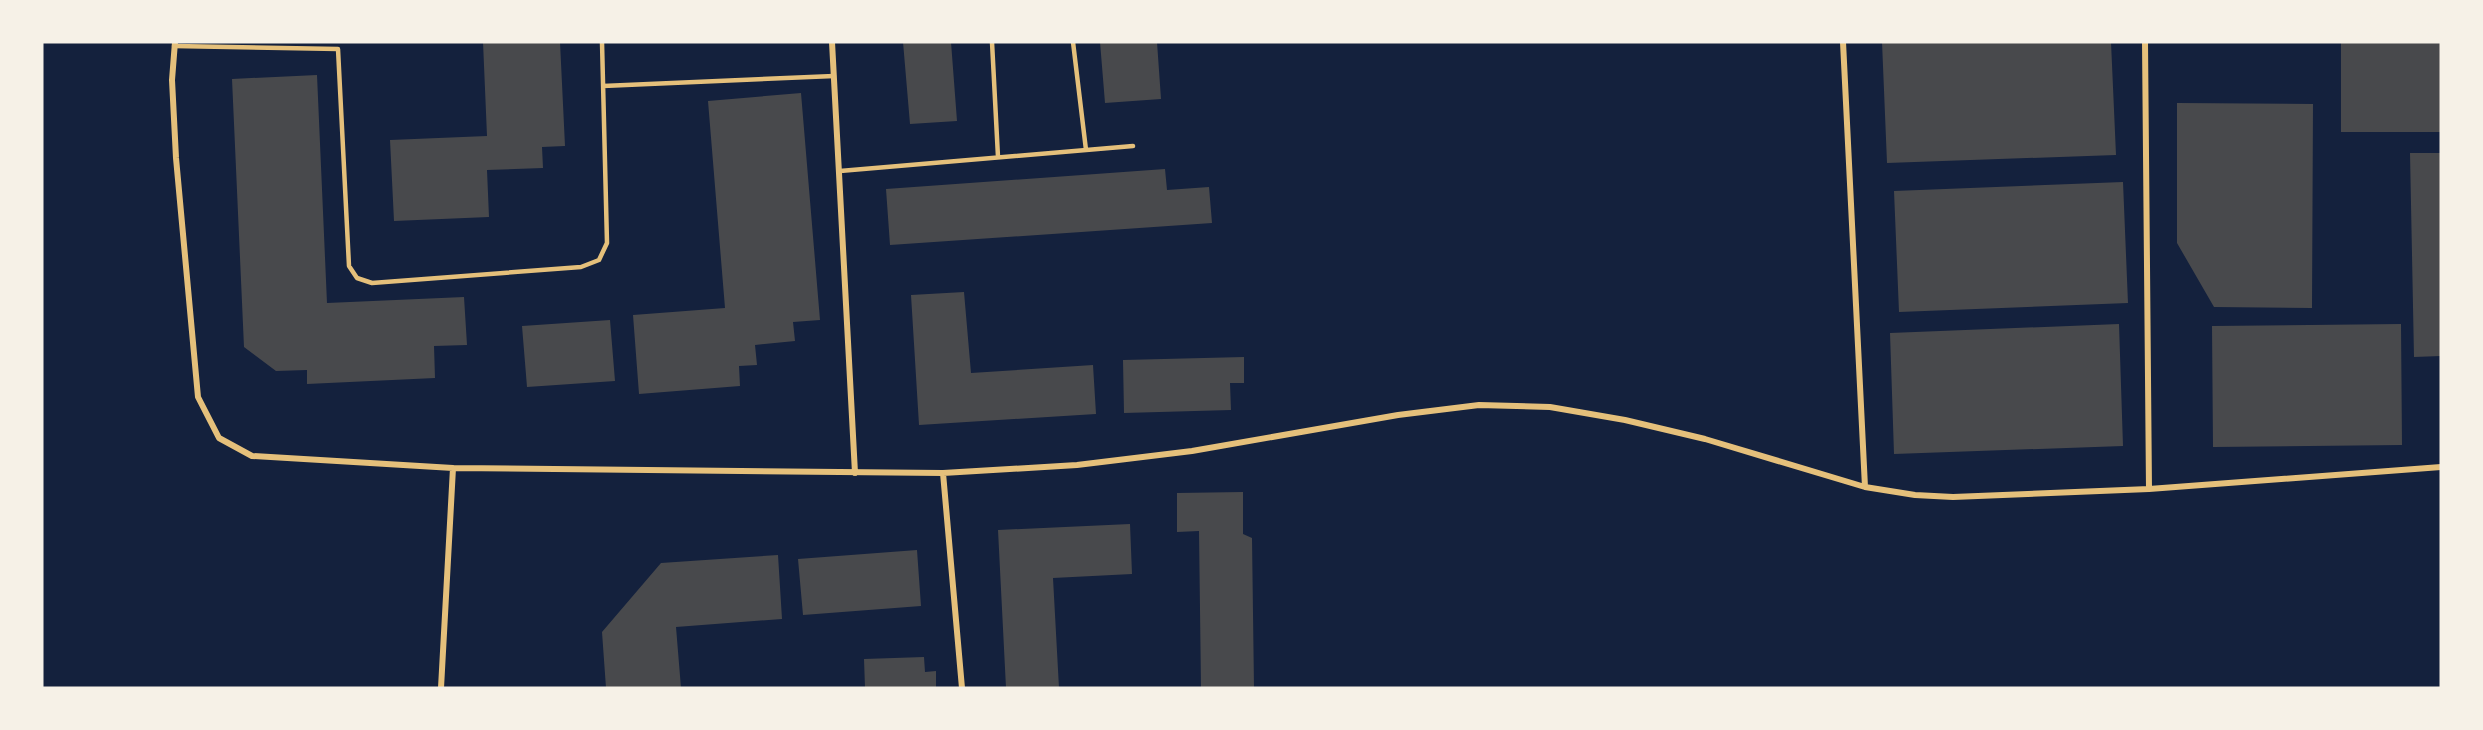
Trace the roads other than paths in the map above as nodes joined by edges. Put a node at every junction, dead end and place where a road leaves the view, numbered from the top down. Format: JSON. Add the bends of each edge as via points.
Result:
{"nodes":[{"id":1,"x":343,"y":42,"type":"edge"},
{"id":2,"x":602,"y":42,"type":"edge"},
{"id":3,"x":832,"y":42,"type":"edge"},
{"id":4,"x":992,"y":42,"type":"edge"},
{"id":5,"x":1073,"y":42,"type":"edge"},
{"id":6,"x":1843,"y":42,"type":"edge"},
{"id":7,"x":2145,"y":42,"type":"edge"},
{"id":8,"x":174,"y":44,"type":"edge"},
{"id":9,"x":338,"y":49,"type":"junction"},
{"id":10,"x":834,"y":76,"type":"junction"},
{"id":11,"x":603,"y":86,"type":"junction"},
{"id":12,"x":1133,"y":146,"type":"dead end"},
{"id":13,"x":1086,"y":150,"type":"junction"},
{"id":14,"x":998,"y":157,"type":"junction"},
{"id":15,"x":840,"y":171,"type":"junction"},
{"id":16,"x":2441,"y":467,"type":"edge"},
{"id":17,"x":453,"y":468,"type":"junction"},
{"id":18,"x":855,"y":473,"type":"junction"},
{"id":19,"x":943,"y":473,"type":"junction"},
{"id":20,"x":1865,"y":487,"type":"junction"},
{"id":21,"x":2149,"y":489,"type":"junction"},
{"id":22,"x":441,"y":688,"type":"edge"},
{"id":23,"x":962,"y":688,"type":"edge"}],
"edges":[{"from":1,"to":9,"type":"lane"},
{"from":2,"to":11,"type":"lane"},
{"from":3,"to":10,"type":"street"},
{"from":4,"to":14,"type":"lane"},
{"from":5,"to":13,"type":"lane"},
{"from":6,"to":20,"type":"street"},
{"from":7,"to":21,"type":"street"},
{"from":8,"to":9,"type":"lane"},
{"from":8,"to":17,"type":"street","via":[[176,158],[198,397],[219,438],[252,456]]},
{"from":9,"to":11,"type":"lane","via":[[349,266],[357,278],[372,284],[581,267],[599,260],[607,243]]},
{"from":10,"to":11,"type":"lane"},
{"from":10,"to":15,"type":"street"},
{"from":12,"to":13,"type":"lane"},
{"from":13,"to":14,"type":"lane"},
{"from":14,"to":15,"type":"lane"},
{"from":15,"to":18,"type":"street"},
{"from":16,"to":21,"type":"street"},
{"from":17,"to":18,"type":"street"},
{"from":17,"to":22,"type":"street"},
{"from":18,"to":19,"type":"street"},
{"from":19,"to":20,"type":"street","via":[[1100,462],[1203,449],[1479,405],[1550,407],[1625,420],[1717,442]]},
{"from":19,"to":23,"type":"street"},
{"from":20,"to":21,"type":"street","via":[[1953,497]]}]}
